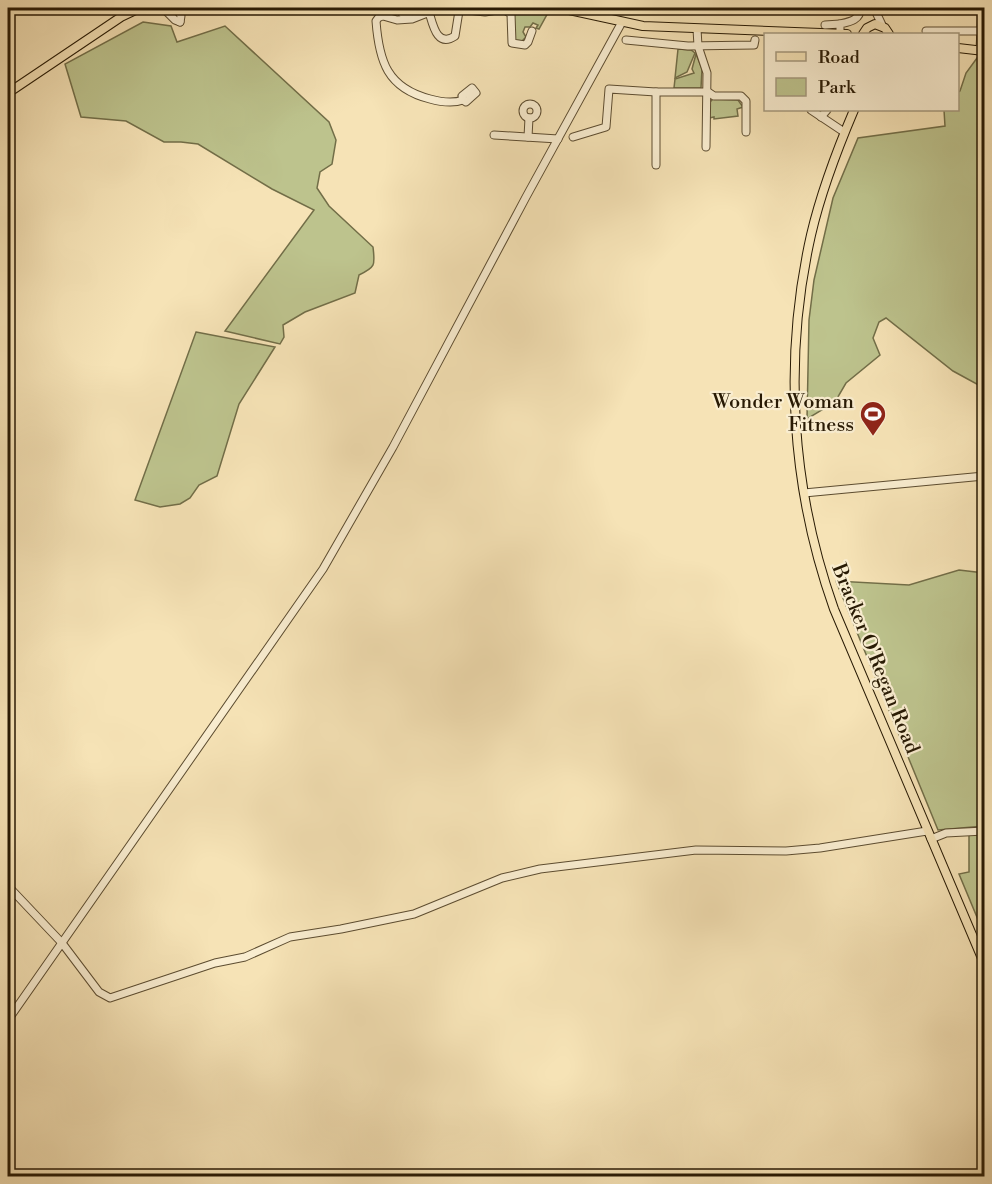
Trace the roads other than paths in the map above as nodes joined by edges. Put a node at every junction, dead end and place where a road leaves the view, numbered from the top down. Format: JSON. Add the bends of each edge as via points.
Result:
{"nodes":[{"id":1,"x":127,"y":8,"type":"edge"},
{"id":2,"x":140,"y":8,"type":"edge"},
{"id":3,"x":163,"y":8,"type":"edge"},
{"id":4,"x":177,"y":8,"type":"edge"},
{"id":5,"x":401,"y":8,"type":"edge"},
{"id":6,"x":410,"y":8,"type":"edge"},
{"id":7,"x":560,"y":8,"type":"edge"},
{"id":8,"x":861,"y":8,"type":"edge"},
{"id":9,"x":874,"y":8,"type":"edge"},
{"id":10,"x":981,"y":8,"type":"edge"},
{"id":11,"x":459,"y":11,"type":"dead end"},
{"id":12,"x":429,"y":12,"type":"junction"},
{"id":13,"x":122,"y":16,"type":"junction"},
{"id":14,"x":406,"y":18,"type":"junction"},
{"id":15,"x":622,"y":22,"type":"junction"},
{"id":16,"x":825,"y":25,"type":"dead end"},
{"id":17,"x":877,"y":25,"type":"junction"},
{"id":18,"x":697,"y":29,"type":"junction"},
{"id":19,"x":532,"y":31,"type":"dead end"},
{"id":20,"x":926,"y":31,"type":"dead end"},
{"id":21,"x":983,"y":31,"type":"edge"},
{"id":22,"x":844,"y":32,"type":"edge"},
{"id":23,"x":863,"y":33,"type":"edge"},
{"id":24,"x":889,"y":33,"type":"edge"},
{"id":25,"x":626,"y":40,"type":"dead end"},
{"id":26,"x":755,"y":40,"type":"dead end"},
{"id":27,"x":698,"y":46,"type":"junction"},
{"id":28,"x":959,"y":48,"type":"edge"},
{"id":29,"x":982,"y":51,"type":"edge"},
{"id":30,"x":656,"y":92,"type":"junction"},
{"id":31,"x":708,"y":92,"type":"junction"},
{"id":32,"x":8,"y":93,"type":"edge"},
{"id":33,"x":463,"y":100,"type":"dead end"},
{"id":34,"x":812,"y":111,"type":"edge"},
{"id":35,"x":826,"y":111,"type":"edge"},
{"id":36,"x":854,"y":111,"type":"edge"},
{"id":37,"x":821,"y":117,"type":"junction"},
{"id":38,"x":529,"y":118,"type":"dead end"},
{"id":39,"x":746,"y":132,"type":"dead end"},
{"id":40,"x":844,"y":132,"type":"junction"},
{"id":41,"x":494,"y":135,"type":"dead end"},
{"id":42,"x":528,"y":137,"type":"junction"},
{"id":43,"x":573,"y":137,"type":"dead end"},
{"id":44,"x":558,"y":139,"type":"junction"},
{"id":45,"x":706,"y":147,"type":"dead end"},
{"id":46,"x":656,"y":165,"type":"dead end"},
{"id":47,"x":984,"y":476,"type":"edge"},
{"id":48,"x":804,"y":493,"type":"junction"},
{"id":49,"x":984,"y":831,"type":"edge"},
{"id":50,"x":929,"y":835,"type":"junction"},
{"id":51,"x":8,"y":886,"type":"edge"},
{"id":52,"x":62,"y":943,"type":"junction"},
{"id":53,"x":984,"y":963,"type":"edge"},
{"id":54,"x":8,"y":1020,"type":"edge"}],
"edges":[{"from":1,"to":13,"type":"main road"},
{"from":2,"to":13,"type":"main road"},
{"from":3,"to":4,"type":"street","via":[[180,22]]},
{"from":5,"to":14,"type":"street"},
{"from":6,"to":14,"type":"street"},
{"from":7,"to":15,"type":"main road"},
{"from":8,"to":22,"type":"street"},
{"from":9,"to":17,"type":"street"},
{"from":10,"to":21,"type":"street"},
{"from":11,"to":12,"type":"street","via":[[455,36],[447,40],[436,33]]},
{"from":12,"to":14,"type":"street"},
{"from":12,"to":19,"type":"street","via":[[451,8],[508,10],[512,43],[520,46],[528,42]]},
{"from":13,"to":32,"type":"main road"},
{"from":14,"to":33,"type":"street","via":[[383,16],[376,21],[378,47],[391,76],[403,89],[420,96],[449,102]]},
{"from":15,"to":18,"type":"main road"},
{"from":15,"to":44,"type":"street"},
{"from":16,"to":22,"type":"street"},
{"from":17,"to":23,"type":"main road"},
{"from":17,"to":24,"type":"main road"},
{"from":18,"to":22,"type":"main road"},
{"from":18,"to":27,"type":"street"},
{"from":20,"to":21,"type":"street"},
{"from":21,"to":29,"type":"street"},
{"from":22,"to":23,"type":"main road"},
{"from":25,"to":27,"type":"street"},
{"from":26,"to":27,"type":"street","via":[[754,45]]},
{"from":27,"to":31,"type":"street","via":[[707,68]]},
{"from":28,"to":29,"type":"main road"},
{"from":30,"to":31,"type":"street"},
{"from":30,"to":43,"type":"street","via":[[609,89],[606,127]]},
{"from":30,"to":46,"type":"street"},
{"from":31,"to":39,"type":"street","via":[[746,100]]},
{"from":31,"to":45,"type":"street"},
{"from":34,"to":37,"type":"street"},
{"from":35,"to":37,"type":"street"},
{"from":36,"to":40,"type":"main road","name":"Bracker O'Regan Road"},
{"from":37,"to":40,"type":"street"},
{"from":38,"to":42,"type":"street"},
{"from":40,"to":48,"type":"main road","name":"Bracker O'Regan Road","via":[[817,211],[800,296],[794,398]]},
{"from":41,"to":42,"type":"street"},
{"from":42,"to":44,"type":"street"},
{"from":44,"to":52,"type":"street","via":[[323,569]]},
{"from":47,"to":48,"type":"street"},
{"from":48,"to":50,"type":"main road","name":"Bracker O'Regan Road","via":[[817,556],[834,609]]},
{"from":49,"to":50,"type":"street"},
{"from":50,"to":52,"type":"street","via":[[786,851],[696,850],[532,870],[502,878],[427,910],[290,937],[245,957],[110,998],[99,992]]},
{"from":50,"to":53,"type":"main road","name":"Bracker O'Regan Road"},
{"from":51,"to":52,"type":"street"},
{"from":52,"to":54,"type":"street"}]}
